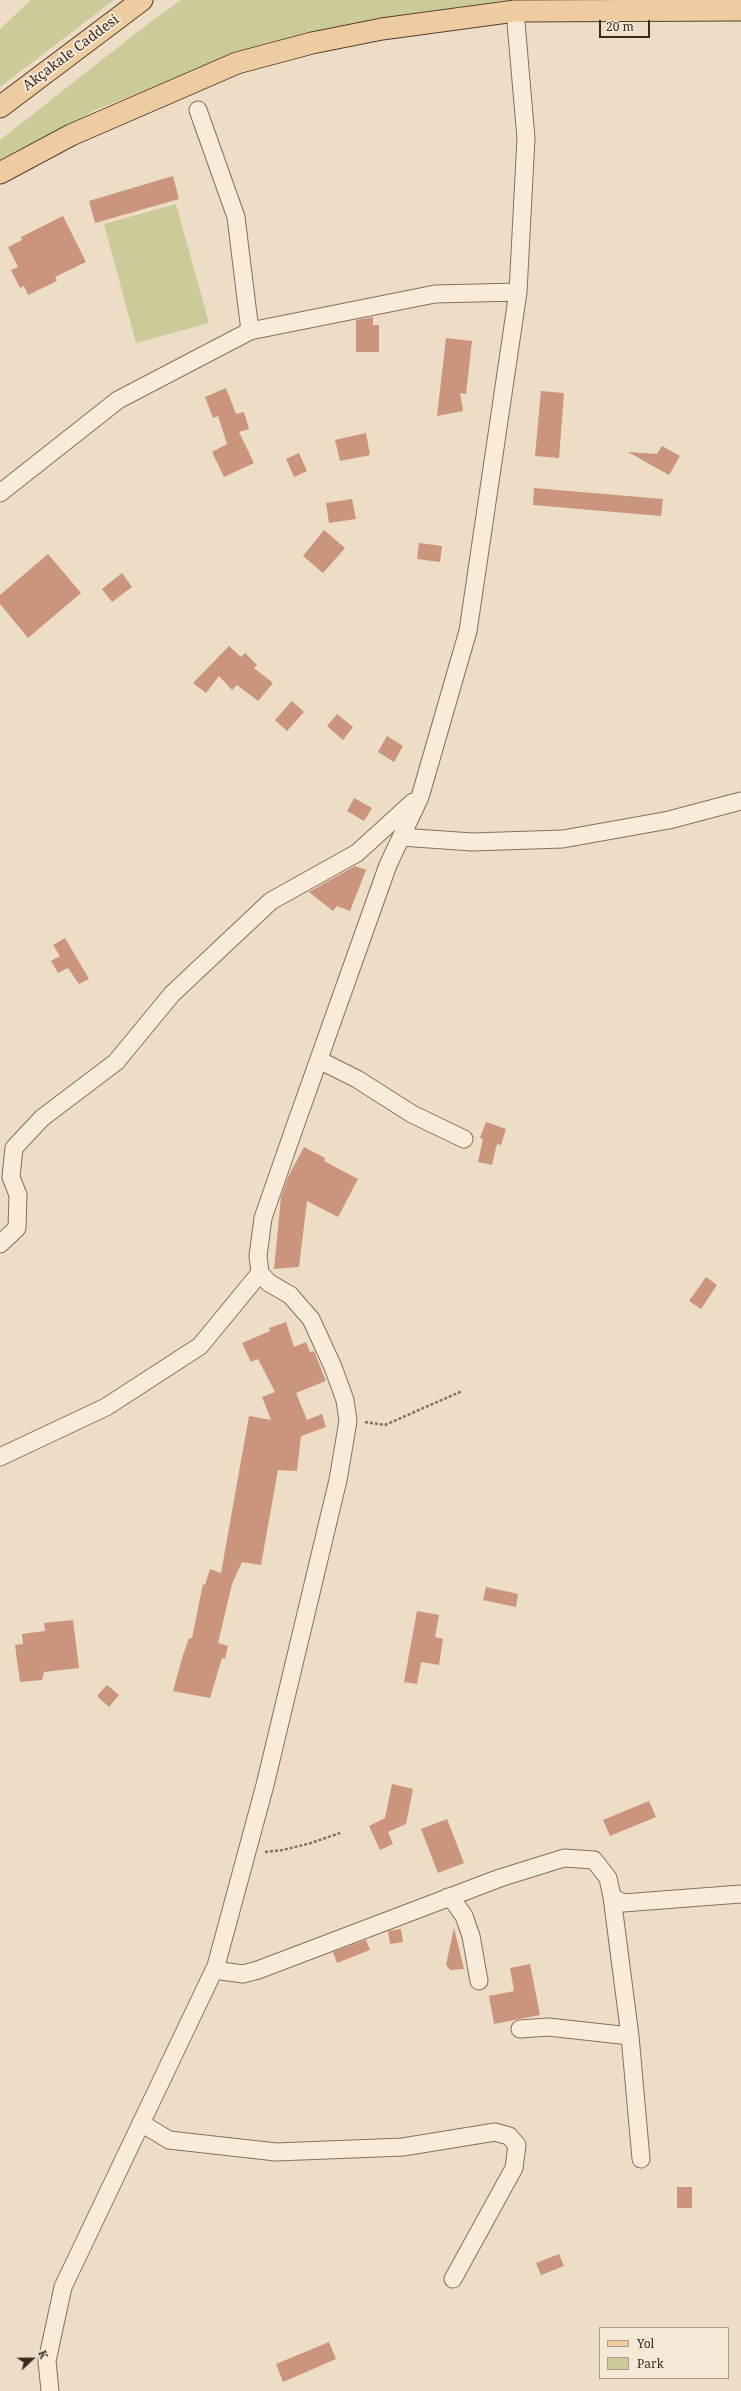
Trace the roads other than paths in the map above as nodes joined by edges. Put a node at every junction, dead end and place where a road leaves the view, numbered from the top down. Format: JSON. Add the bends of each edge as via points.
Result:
{"nodes":[{"id":1,"x":141,"y":1,"type":"edge"},
{"id":2,"x":741,"y":10,"type":"edge"},
{"id":3,"x":515,"y":11,"type":"junction"},
{"id":4,"x":0,"y":107,"type":"edge"},
{"id":5,"x":198,"y":110,"type":"dead end"},
{"id":6,"x":0,"y":173,"type":"edge"},
{"id":7,"x":518,"y":292,"type":"junction"},
{"id":8,"x":250,"y":331,"type":"junction"},
{"id":9,"x":0,"y":493,"type":"edge"},
{"id":10,"x":420,"y":797,"type":"junction"},
{"id":11,"x":741,"y":800,"type":"edge"},
{"id":12,"x":401,"y":837,"type":"junction"},
{"id":13,"x":319,"y":1060,"type":"junction"},
{"id":14,"x":464,"y":1139,"type":"dead end"},
{"id":15,"x":0,"y":1244,"type":"edge"},
{"id":16,"x":260,"y":1273,"type":"junction"},
{"id":17,"x":0,"y":1457,"type":"edge"},
{"id":18,"x":741,"y":1894,"type":"edge"},
{"id":19,"x":448,"y":1897,"type":"junction"},
{"id":20,"x":612,"y":1897,"type":"junction"},
{"id":21,"x":214,"y":1970,"type":"junction"},
{"id":22,"x":479,"y":1981,"type":"dead end"},
{"id":23,"x":520,"y":2029,"type":"dead end"},
{"id":24,"x":630,"y":2036,"type":"junction"},
{"id":25,"x":141,"y":2123,"type":"junction"},
{"id":26,"x":641,"y":2159,"type":"dead end"},
{"id":27,"x":453,"y":2279,"type":"dead end"},
{"id":28,"x":50,"y":2391,"type":"edge"}],
"edges":[{"from":1,"to":4,"type":"main road","name":"Akçakale Caddesi"},
{"from":2,"to":3,"type":"main road"},
{"from":3,"to":6,"type":"main road","via":[[312,43],[237,63],[71,135]]},
{"from":3,"to":7,"type":"street","via":[[526,138]]},
{"from":5,"to":8,"type":"street","via":[[236,217]]},
{"from":7,"to":8,"type":"street","via":[[435,294]]},
{"from":7,"to":10,"type":"street","via":[[468,631]]},
{"from":8,"to":9,"type":"street","via":[[118,400]]},
{"from":10,"to":12,"type":"street"},
{"from":10,"to":15,"type":"street","via":[[357,853],[271,901],[172,994],[116,1062],[42,1118],[14,1148],[11,1177],[18,1195],[18,1228]]},
{"from":11,"to":12,"type":"street","via":[[669,820],[563,839],[472,842]]},
{"from":12,"to":13,"type":"street","via":[[388,865]]},
{"from":13,"to":14,"type":"street","via":[[357,1079],[412,1114]]},
{"from":13,"to":16,"type":"street","via":[[263,1218],[258,1256]]},
{"from":16,"to":17,"type":"street","via":[[200,1346],[106,1407]]},
{"from":16,"to":21,"type":"street","via":[[269,1283],[290,1295],[311,1319],[345,1400],[348,1421],[338,1480],[246,1853]]},
{"from":18,"to":20,"type":"street","via":[[623,1903]]},
{"from":19,"to":20,"type":"street","via":[[564,1858],[594,1860],[608,1878]]},
{"from":19,"to":21,"type":"street","via":[[258,1970],[243,1974]]},
{"from":19,"to":22,"type":"street","via":[[464,1916],[471,1936]]},
{"from":20,"to":24,"type":"street"},
{"from":21,"to":25,"type":"street"},
{"from":23,"to":24,"type":"street","via":[[548,2027]]},
{"from":24,"to":26,"type":"street"},
{"from":25,"to":27,"type":"street","via":[[169,2140],[276,2152],[403,2146],[494,2132],[509,2136],[517,2145],[514,2168]]},
{"from":25,"to":28,"type":"street","via":[[63,2287],[47,2361]]}]}
